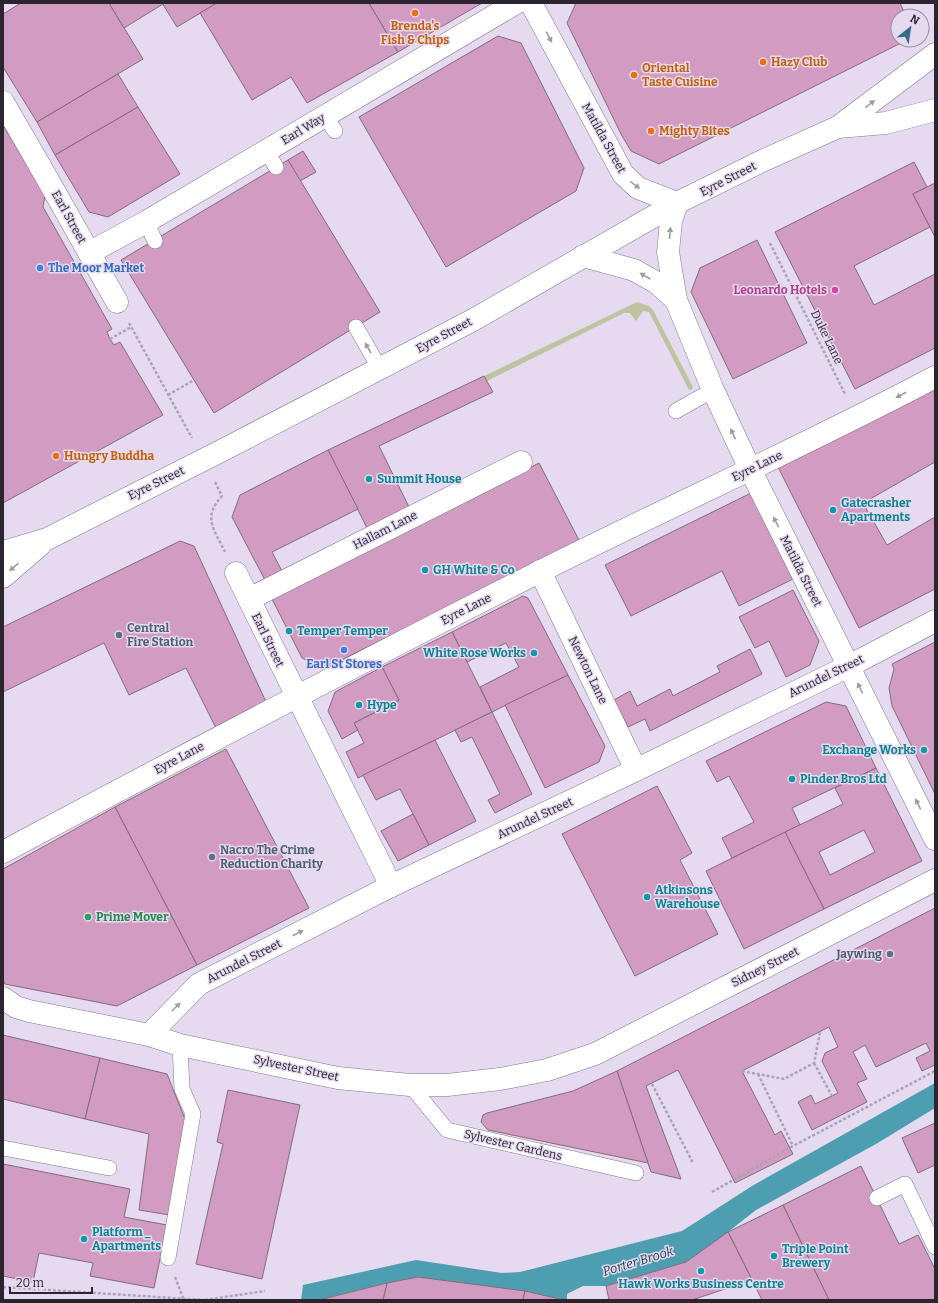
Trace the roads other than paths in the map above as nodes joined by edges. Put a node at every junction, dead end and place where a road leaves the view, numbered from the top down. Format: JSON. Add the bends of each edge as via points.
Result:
{"nodes":[{"id":1,"x":516,"y":3,"type":"edge"},
{"id":2,"x":531,"y":3,"type":"edge"},
{"id":3,"x":935,"y":54,"type":"edge"},
{"id":4,"x":3,"y":102,"type":"edge"},
{"id":5,"x":935,"y":110,"type":"edge"},
{"id":6,"x":838,"y":127,"type":"junction"},
{"id":7,"x":677,"y":204,"type":"junction"},
{"id":8,"x":89,"y":253,"type":"junction"},
{"id":9,"x":583,"y":256,"type":"junction"},
{"id":10,"x":676,"y":300,"type":"junction"},
{"id":11,"x":117,"y":302,"type":"road end"},
{"id":12,"x":356,"y":327,"type":"dead end"},
{"id":13,"x":380,"y":369,"type":"junction"},
{"id":14,"x":935,"y":377,"type":"edge"},
{"id":15,"x":714,"y":390,"type":"junction"},
{"id":16,"x":676,"y":411,"type":"dead end"},
{"id":17,"x":520,"y":462,"type":"dead end"},
{"id":18,"x":750,"y":469,"type":"junction"},
{"id":19,"x":47,"y":539,"type":"junction"},
{"id":20,"x":3,"y":552,"type":"edge"},
{"id":21,"x":540,"y":572,"type":"junction"},
{"id":22,"x":236,"y":573,"type":"road end"},
{"id":23,"x":3,"y":576,"type":"edge"},
{"id":24,"x":249,"y":599,"type":"junction"},
{"id":25,"x":935,"y":621,"type":"edge"},
{"id":26,"x":849,"y":666,"type":"junction"},
{"id":27,"x":296,"y":696,"type":"junction"},
{"id":28,"x":636,"y":770,"type":"junction"},
{"id":29,"x":935,"y":839,"type":"edge"},
{"id":30,"x":3,"y":852,"type":"edge"},
{"id":31,"x":935,"y":880,"type":"edge"},
{"id":32,"x":390,"y":886,"type":"junction"},
{"id":33,"x":3,"y":998,"type":"edge"},
{"id":34,"x":149,"y":1035,"type":"junction"},
{"id":35,"x":180,"y":1044,"type":"junction"},
{"id":36,"x":595,"y":1054,"type":"joint"},
{"id":37,"x":410,"y":1085,"type":"junction"},
{"id":38,"x":3,"y":1148,"type":"edge"},
{"id":39,"x":109,"y":1168,"type":"dead end"},
{"id":40,"x":636,"y":1173,"type":"dead end"},
{"id":41,"x":877,"y":1198,"type":"dead end"},
{"id":42,"x":935,"y":1247,"type":"edge"},
{"id":43,"x":168,"y":1258,"type":"dead end"}],
"edges":[{"from":1,"to":8,"type":"street","name":"Earl Way","via":[[330,124],[150,232]]},
{"from":2,"to":7,"type":"street","name":"Matilda Street","one_way":true,"via":[[623,174],[638,188]]},
{"from":6,"to":3,"type":"street","name":"Eyre Street","one_way":true},
{"from":4,"to":8,"type":"street","name":"Earl Street"},
{"from":5,"to":6,"type":"street","name":"Eyre Street","via":[[886,123]]},
{"from":6,"to":7,"type":"street","name":"Eyre Street","via":[[762,161]]},
{"from":7,"to":9,"type":"street","name":"Eyre Street"},
{"from":10,"to":7,"type":"street","name":"Matilda Street","one_way":true,"via":[[668,252],[672,217]]},
{"from":8,"to":11,"type":"street","name":"Earl Street"},
{"from":10,"to":9,"type":"street","name":"Matilda Street","one_way":true,"via":[[657,283],[639,272]]},
{"from":9,"to":13,"type":"street","name":"Eyre Street","via":[[473,320]]},
{"from":10,"to":15,"type":"street","name":"Matilda Street"},
{"from":13,"to":12,"type":"lane","one_way":true},
{"from":13,"to":19,"type":"street","name":"Eyre Street"},
{"from":14,"to":18,"type":"street","name":"Eyre Lane","one_way":true},
{"from":15,"to":16,"type":"lane"},
{"from":18,"to":15,"type":"street","name":"Matilda Street","one_way":true},
{"from":17,"to":24,"type":"street","name":"Hallam Lane"},
{"from":18,"to":21,"type":"street","name":"Eyre Lane"},
{"from":26,"to":18,"type":"street","name":"Matilda Street","one_way":true},
{"from":19,"to":20,"type":"street","name":"Eyre Street"},
{"from":19,"to":23,"type":"street","name":"Eyre Street","one_way":true},
{"from":21,"to":27,"type":"street","name":"Eyre Lane"},
{"from":21,"to":28,"type":"street","name":"Newton Lane"},
{"from":22,"to":24,"type":"street","name":"Earl Street"},
{"from":24,"to":27,"type":"street","name":"Earl Street"},
{"from":25,"to":26,"type":"street","name":"Arundel Street"},
{"from":26,"to":28,"type":"street","name":"Arundel Street"},
{"from":29,"to":26,"type":"street","name":"Matilda Street","one_way":true},
{"from":27,"to":30,"type":"street","name":"Eyre Lane"},
{"from":27,"to":32,"type":"street","name":"Earl Street"},
{"from":28,"to":32,"type":"street","name":"Arundel Street"},
{"from":31,"to":36,"type":"street","name":"Sidney Street"},
{"from":34,"to":32,"type":"street","name":"Arundel Street","one_way":true,"via":[[199,984]]},
{"from":33,"to":34,"type":"street","name":"Sylvester Street","via":[[16,1007],[29,1011]]},
{"from":34,"to":35,"type":"street","name":"Sylvester Street"},
{"from":35,"to":37,"type":"street","name":"Sylvester Street","via":[[338,1078]]},
{"from":35,"to":43,"type":"lane","via":[[182,1089],[193,1114]]},
{"from":36,"to":37,"type":"street","name":"Sylvester Street","via":[[547,1070],[500,1079],[447,1085]]},
{"from":37,"to":40,"type":"lane","name":"Sylvester Gardens","via":[[447,1130]]},
{"from":38,"to":39,"type":"lane"},
{"from":41,"to":42,"type":"lane","via":[[905,1184]]}]}
